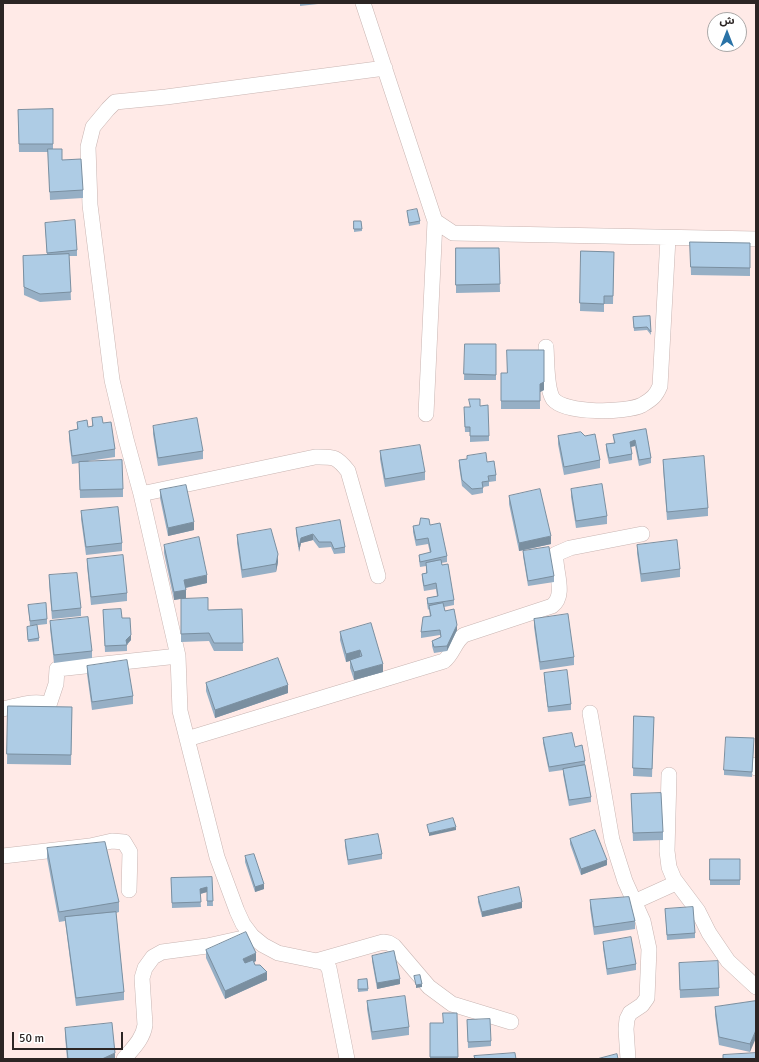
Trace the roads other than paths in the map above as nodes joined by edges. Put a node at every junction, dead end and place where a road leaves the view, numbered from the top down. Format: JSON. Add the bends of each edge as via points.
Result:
{"nodes":[{"id":1,"x":363,"y":3,"type":"edge"},
{"id":2,"x":385,"y":68,"type":"junction"},
{"id":3,"x":435,"y":221,"type":"junction"},
{"id":4,"x":668,"y":238,"type":"junction"},
{"id":5,"x":756,"y":239,"type":"edge"},
{"id":6,"x":546,"y":347,"type":"dead end"},
{"id":7,"x":426,"y":414,"type":"dead end"},
{"id":8,"x":141,"y":494,"type":"junction"},
{"id":9,"x":642,"y":534,"type":"dead end"},
{"id":10,"x":378,"y":576,"type":"dead end"},
{"id":11,"x":178,"y":656,"type":"junction"},
{"id":12,"x":3,"y":709,"type":"edge"},
{"id":13,"x":590,"y":713,"type":"dead end"},
{"id":14,"x":187,"y":739,"type":"junction"},
{"id":15,"x":669,"y":775,"type":"dead end"},
{"id":16,"x":3,"y":856,"type":"edge"},
{"id":17,"x":676,"y":883,"type":"junction"},
{"id":18,"x":129,"y":890,"type":"dead end"},
{"id":19,"x":634,"y":902,"type":"junction"},
{"id":20,"x":252,"y":936,"type":"junction"},
{"id":21,"x":316,"y":961,"type":"junction"},
{"id":22,"x":756,"y":986,"type":"edge"},
{"id":23,"x":511,"y":1022,"type":"dead end"},
{"id":24,"x":124,"y":1059,"type":"edge"},
{"id":25,"x":347,"y":1059,"type":"edge"},
{"id":26,"x":628,"y":1059,"type":"edge"}],
"edges":[{"from":1,"to":2,"type":"street"},
{"from":2,"to":3,"type":"street"},
{"from":2,"to":8,"type":"street","via":[[115,102],[93,127],[88,147],[90,205],[112,380]]},
{"from":3,"to":4,"type":"street","via":[[453,233]]},
{"from":3,"to":7,"type":"street"},
{"from":4,"to":5,"type":"street"},
{"from":4,"to":6,"type":"street","via":[[660,386],[657,395],[641,406],[610,412],[564,406],[554,399],[550,389]]},
{"from":8,"to":10,"type":"street","via":[[316,457],[338,459],[348,471]]},
{"from":8,"to":11,"type":"street"},
{"from":9,"to":14,"type":"street","via":[[570,548],[556,554],[560,592],[556,604],[464,635],[459,638],[444,662]]},
{"from":11,"to":12,"type":"street","via":[[57,669],[56,684],[49,705],[42,702]]},
{"from":11,"to":14,"type":"street","via":[[180,711]]},
{"from":13,"to":19,"type":"street","via":[[612,840]]},
{"from":14,"to":20,"type":"street","via":[[217,857],[237,911]]},
{"from":15,"to":17,"type":"street","via":[[667,851],[669,867]]},
{"from":16,"to":18,"type":"street","via":[[112,841],[124,842],[130,852]]},
{"from":17,"to":19,"type":"street"},
{"from":17,"to":22,"type":"street","via":[[698,911],[728,962]]},
{"from":19,"to":26,"type":"street","via":[[643,922],[649,949],[648,986],[647,998],[627,1019]]},
{"from":20,"to":21,"type":"street","via":[[278,953]]},
{"from":20,"to":24,"type":"street","via":[[162,952],[153,957],[142,978],[144,1032]]},
{"from":21,"to":23,"type":"street","via":[[383,942],[390,943],[429,987],[452,1004]]},
{"from":21,"to":25,"type":"street","via":[[326,963],[332,974]]}]}
